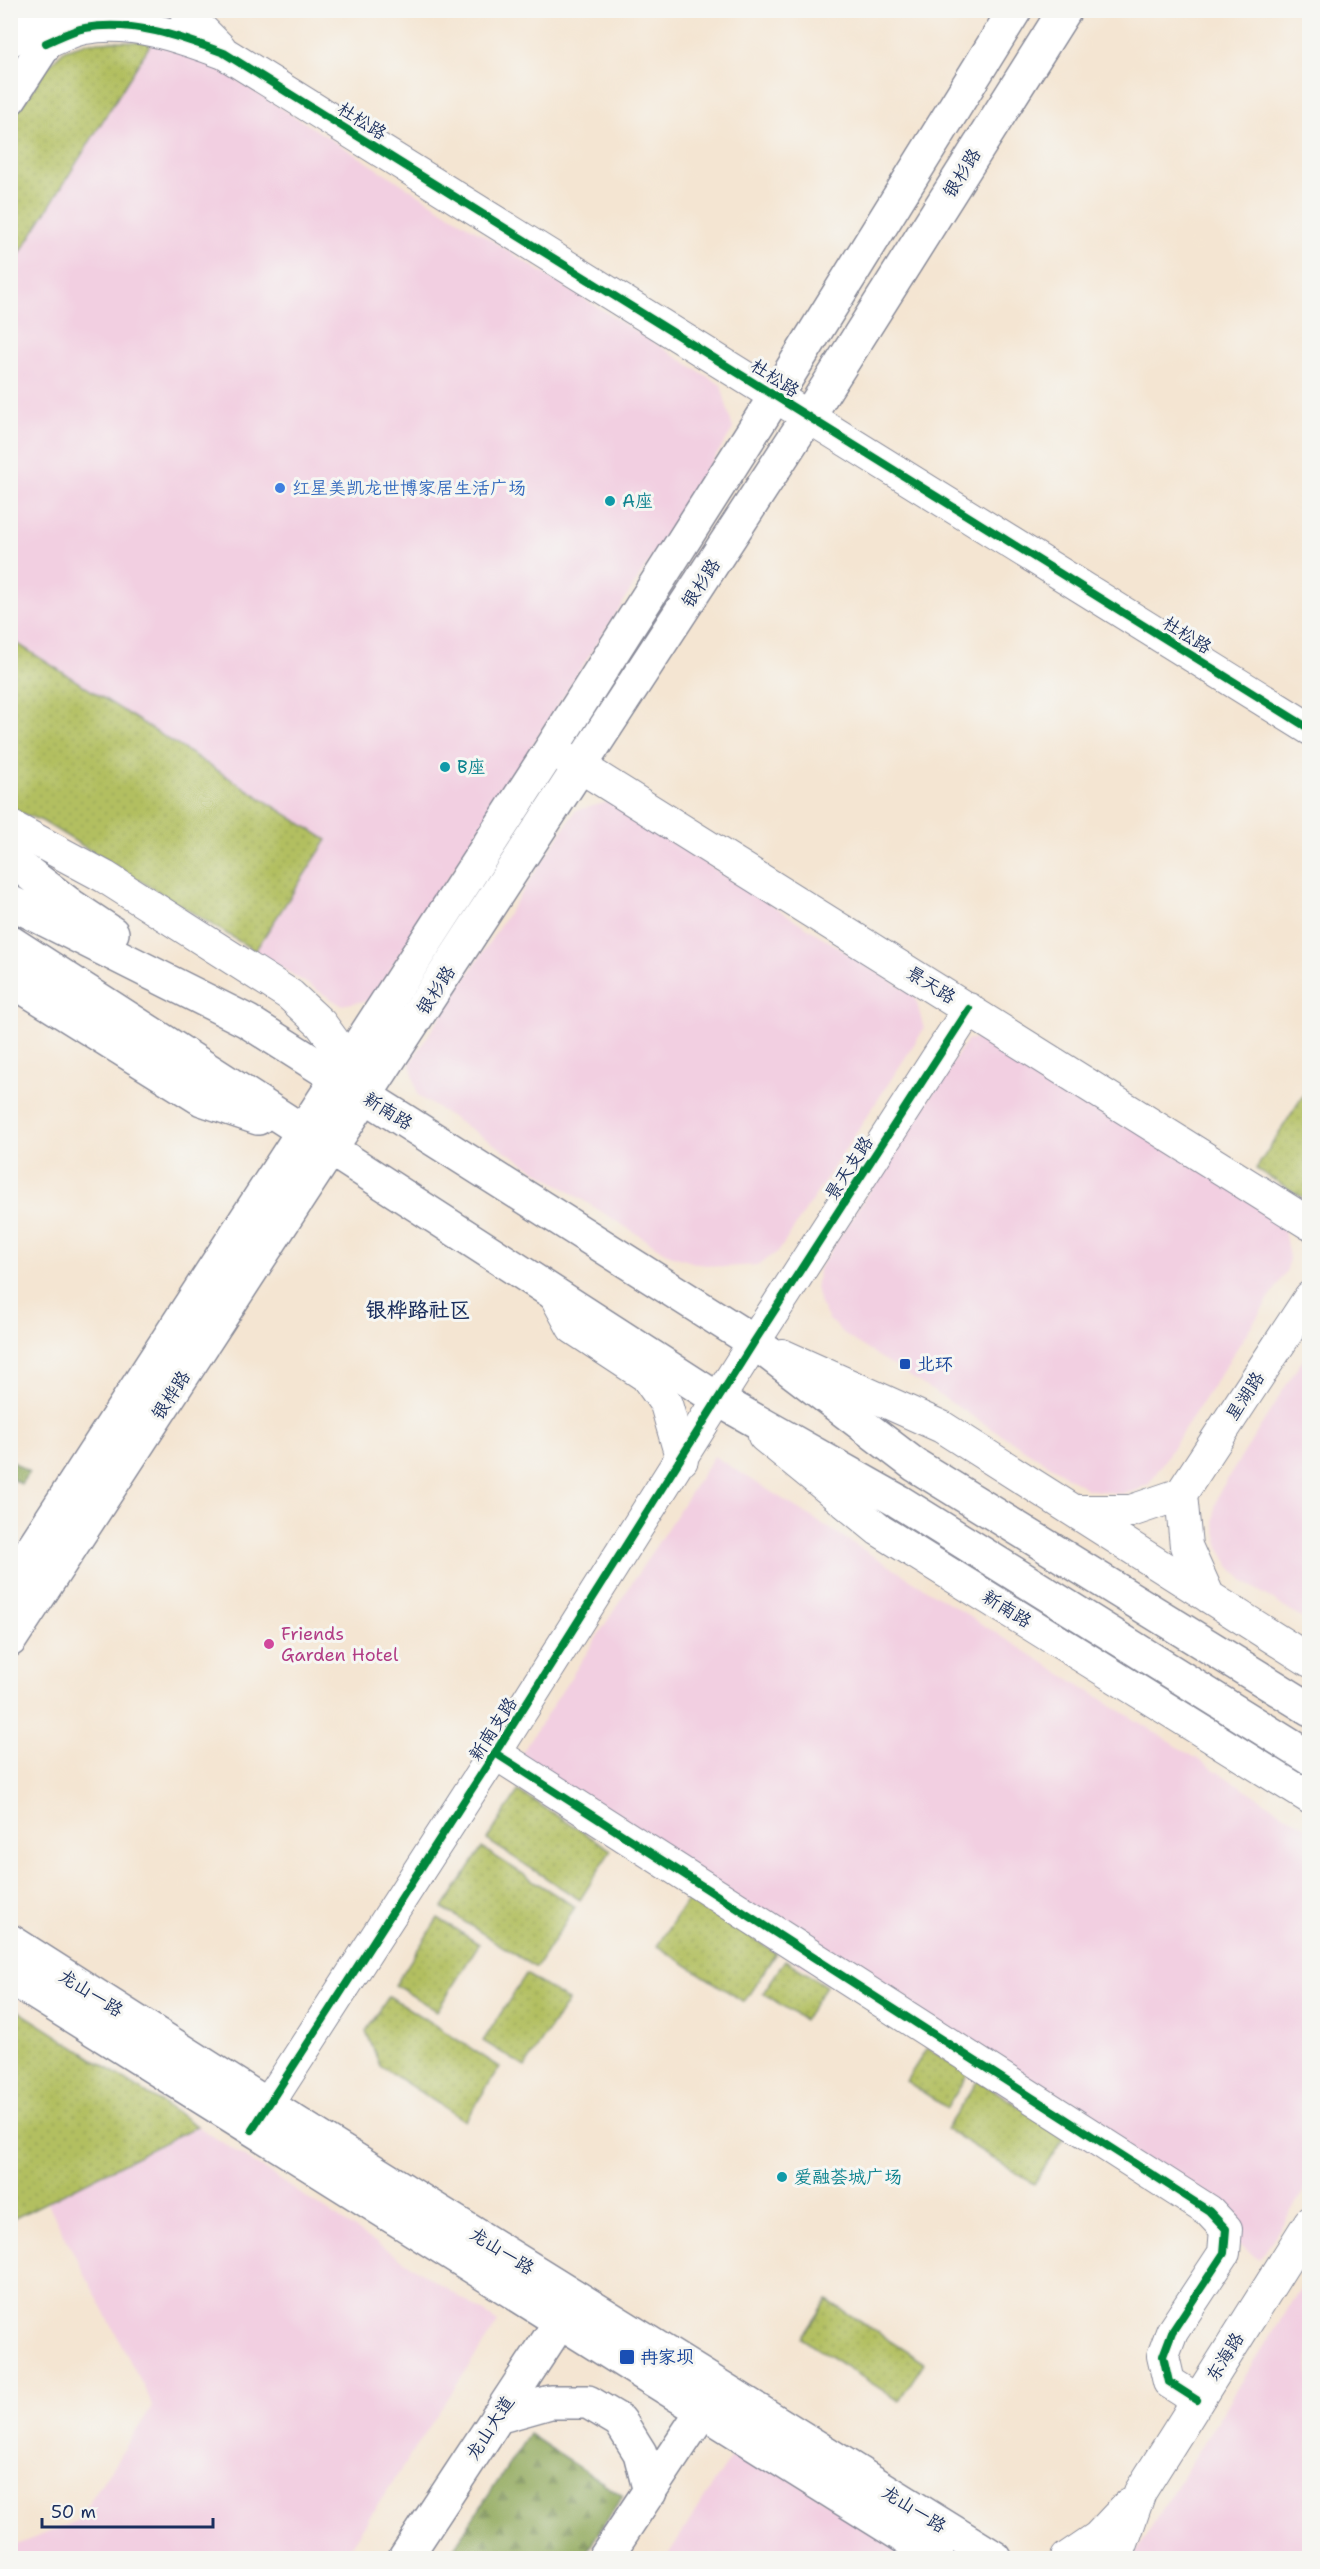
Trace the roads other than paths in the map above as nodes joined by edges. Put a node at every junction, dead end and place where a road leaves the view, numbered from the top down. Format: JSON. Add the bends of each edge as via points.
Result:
{"nodes":[{"id":1,"x":32,"y":10,"type":"edge"},
{"id":2,"x":72,"y":10,"type":"edge"},
{"id":3,"x":186,"y":10,"type":"edge"},
{"id":4,"x":1015,"y":10,"type":"edge"},
{"id":5,"x":1065,"y":10,"type":"edge"},
{"id":6,"x":10,"y":40,"type":"edge"},
{"id":7,"x":46,"y":43,"type":"junction"},
{"id":8,"x":224,"y":53,"type":"junction"},
{"id":9,"x":10,"y":98,"type":"edge"},
{"id":10,"x":776,"y":395,"type":"junction"},
{"id":11,"x":808,"y":417,"type":"junction"},
{"id":12,"x":1310,"y":729,"type":"edge"},
{"id":13,"x":551,"y":749,"type":"junction"},
{"id":14,"x":582,"y":767,"type":"junction"},
{"id":15,"x":10,"y":826,"type":"edge"},
{"id":16,"x":10,"y":859,"type":"edge"},
{"id":17,"x":10,"y":870,"type":"edge"},
{"id":18,"x":10,"y":902,"type":"edge"},
{"id":19,"x":73,"y":907,"type":"junction"},
{"id":20,"x":10,"y":942,"type":"edge"},
{"id":21,"x":10,"y":979,"type":"edge"},
{"id":22,"x":969,"y":1009,"type":"junction"},
{"id":23,"x":247,"y":1021,"type":"junction"},
{"id":24,"x":342,"y":1070,"type":"junction"},
{"id":25,"x":365,"y":1096,"type":"junction"},
{"id":26,"x":303,"y":1132,"type":"junction"},
{"id":27,"x":331,"y":1151,"type":"junction"},
{"id":28,"x":1310,"y":1224,"type":"edge"},
{"id":29,"x":555,"y":1295,"type":"junction"},
{"id":30,"x":1310,"y":1297,"type":"edge"},
{"id":31,"x":754,"y":1342,"type":"junction"},
{"id":32,"x":719,"y":1400,"type":"junction"},
{"id":33,"x":682,"y":1460,"type":"junction"},
{"id":34,"x":1181,"y":1494,"type":"junction"},
{"id":35,"x":1075,"y":1511,"type":"junction"},
{"id":36,"x":10,"y":1583,"type":"edge"},
{"id":37,"x":1209,"y":1597,"type":"junction"},
{"id":38,"x":10,"y":1640,"type":"edge"},
{"id":39,"x":1310,"y":1661,"type":"edge"},
{"id":40,"x":1310,"y":1709,"type":"edge"},
{"id":41,"x":495,"y":1753,"type":"junction"},
{"id":42,"x":1310,"y":1758,"type":"edge"},
{"id":43,"x":1310,"y":1798,"type":"edge"},
{"id":44,"x":10,"y":1941,"type":"edge"},
{"id":45,"x":10,"y":1977,"type":"edge"},
{"id":46,"x":260,"y":2118,"type":"junction"},
{"id":47,"x":1306,"y":2236,"type":"edge"},
{"id":48,"x":568,"y":2309,"type":"junction"},
{"id":49,"x":711,"y":2399,"type":"junction"},
{"id":50,"x":1197,"y":2400,"type":"junction"},
{"id":51,"x":497,"y":2417,"type":"junction"},
{"id":52,"x":650,"y":2492,"type":"junction"},
{"id":53,"x":1111,"y":2549,"type":"edge"},
{"id":54,"x":405,"y":2559,"type":"edge"},
{"id":55,"x":605,"y":2559,"type":"edge"},
{"id":56,"x":938,"y":2559,"type":"edge"},
{"id":57,"x":995,"y":2559,"type":"edge"},
{"id":58,"x":1067,"y":2559,"type":"edge"}],
"edges":[{"from":1,"to":6,"type":"main road"},
{"from":2,"to":7,"type":"main road"},
{"from":3,"to":8,"type":"street"},
{"from":4,"to":10,"type":"main road","name":"银杉路"},
{"from":5,"to":11,"type":"main road","name":"银杉路"},
{"from":7,"to":8,"type":"street","via":[[83,28],[114,26],[147,29]]},
{"from":7,"to":9,"type":"main road"},
{"from":8,"to":10,"type":"street","name":"杜松路"},
{"from":10,"to":11,"type":"street","name":"杜松路"},
{"from":10,"to":13,"type":"main road","name":"银杉路"},
{"from":11,"to":12,"type":"street","name":"杜松路"},
{"from":11,"to":14,"type":"main road","name":"银杉路"},
{"from":13,"to":14,"type":"street","name":"景天路"},
{"from":13,"to":24,"type":"main road","name":"银杉路"},
{"from":14,"to":22,"type":"street","name":"景天路"},
{"from":14,"to":25,"type":"main road","name":"银杉路"},
{"from":15,"to":24,"type":"street","via":[[105,877],[290,995],[321,1024]]},
{"from":16,"to":19,"type":"main road"},
{"from":17,"to":19,"type":"main road"},
{"from":18,"to":23,"type":"main road","name":"新南路"},
{"from":19,"to":23,"type":"main road"},
{"from":20,"to":26,"type":"main road","name":"新南路"},
{"from":21,"to":26,"type":"main road","via":[[202,1099]]},
{"from":22,"to":28,"type":"street","name":"景天路"},
{"from":22,"to":31,"type":"street","name":"景天支路"},
{"from":23,"to":24,"type":"main road","name":"新南路"},
{"from":24,"to":25,"type":"main road","name":"新南路"},
{"from":24,"to":26,"type":"main road","name":"银杉路"},
{"from":25,"to":27,"type":"main road","name":"银杉路"},
{"from":25,"to":31,"type":"main road","name":"新南路"},
{"from":26,"to":27,"type":"main road","name":"新南路"},
{"from":26,"to":36,"type":"main road","name":"银桦路"},
{"from":27,"to":29,"type":"main road","name":"新南路"},
{"from":27,"to":38,"type":"main road","name":"银桦路"},
{"from":29,"to":32,"type":"main road","name":"新南路"},
{"from":29,"to":33,"type":"street","via":[[573,1328],[646,1376],[666,1404]]},
{"from":30,"to":34,"type":"street","name":"星湖路"},
{"from":31,"to":32,"type":"street","name":"新南支路"},
{"from":31,"to":35,"type":"street","name":"新南路","via":[[942,1427]]},
{"from":31,"to":40,"type":"main road","name":"新南路","via":[[915,1465]]},
{"from":32,"to":33,"type":"street","name":"新南支路"},
{"from":32,"to":42,"type":"main road","name":"新南路","via":[[898,1501]]},
{"from":32,"to":43,"type":"street","name":"新南路","via":[[879,1530]]},
{"from":33,"to":41,"type":"street","name":"新南支路"},
{"from":34,"to":35,"type":"street","via":[[1131,1511]]},
{"from":34,"to":37,"type":"street","via":[[1186,1546]]},
{"from":35,"to":37,"type":"street","name":"新南路"},
{"from":37,"to":39,"type":"street","name":"新南路"},
{"from":41,"to":46,"type":"street","name":"新南支路"},
{"from":41,"to":50,"type":"street","via":[[1209,2211],[1226,2229],[1224,2253],[1172,2332],[1163,2356],[1169,2382]]},
{"from":44,"to":46,"type":"main road","name":"龙山一路"},
{"from":45,"to":46,"type":"main road","name":"龙山一路"},
{"from":46,"to":48,"type":"main road","name":"龙山一路"},
{"from":47,"to":50,"type":"street","name":"东海路"},
{"from":48,"to":49,"type":"main road","name":"龙山一路"},
{"from":48,"to":51,"type":"main road","name":"龙山大道"},
{"from":49,"to":52,"type":"main road"},
{"from":49,"to":56,"type":"main road","name":"龙山一路"},
{"from":49,"to":57,"type":"main road","name":"龙山一路"},
{"from":50,"to":53,"type":"street","name":"东海路","via":[[1140,2492]]},
{"from":51,"to":52,"type":"main road","via":[[550,2402],[588,2402],[620,2421],[639,2453]]},
{"from":51,"to":54,"type":"main road","name":"龙山大道"},
{"from":52,"to":55,"type":"main road"},
{"from":53,"to":58,"type":"street","name":"东海路"}]}
